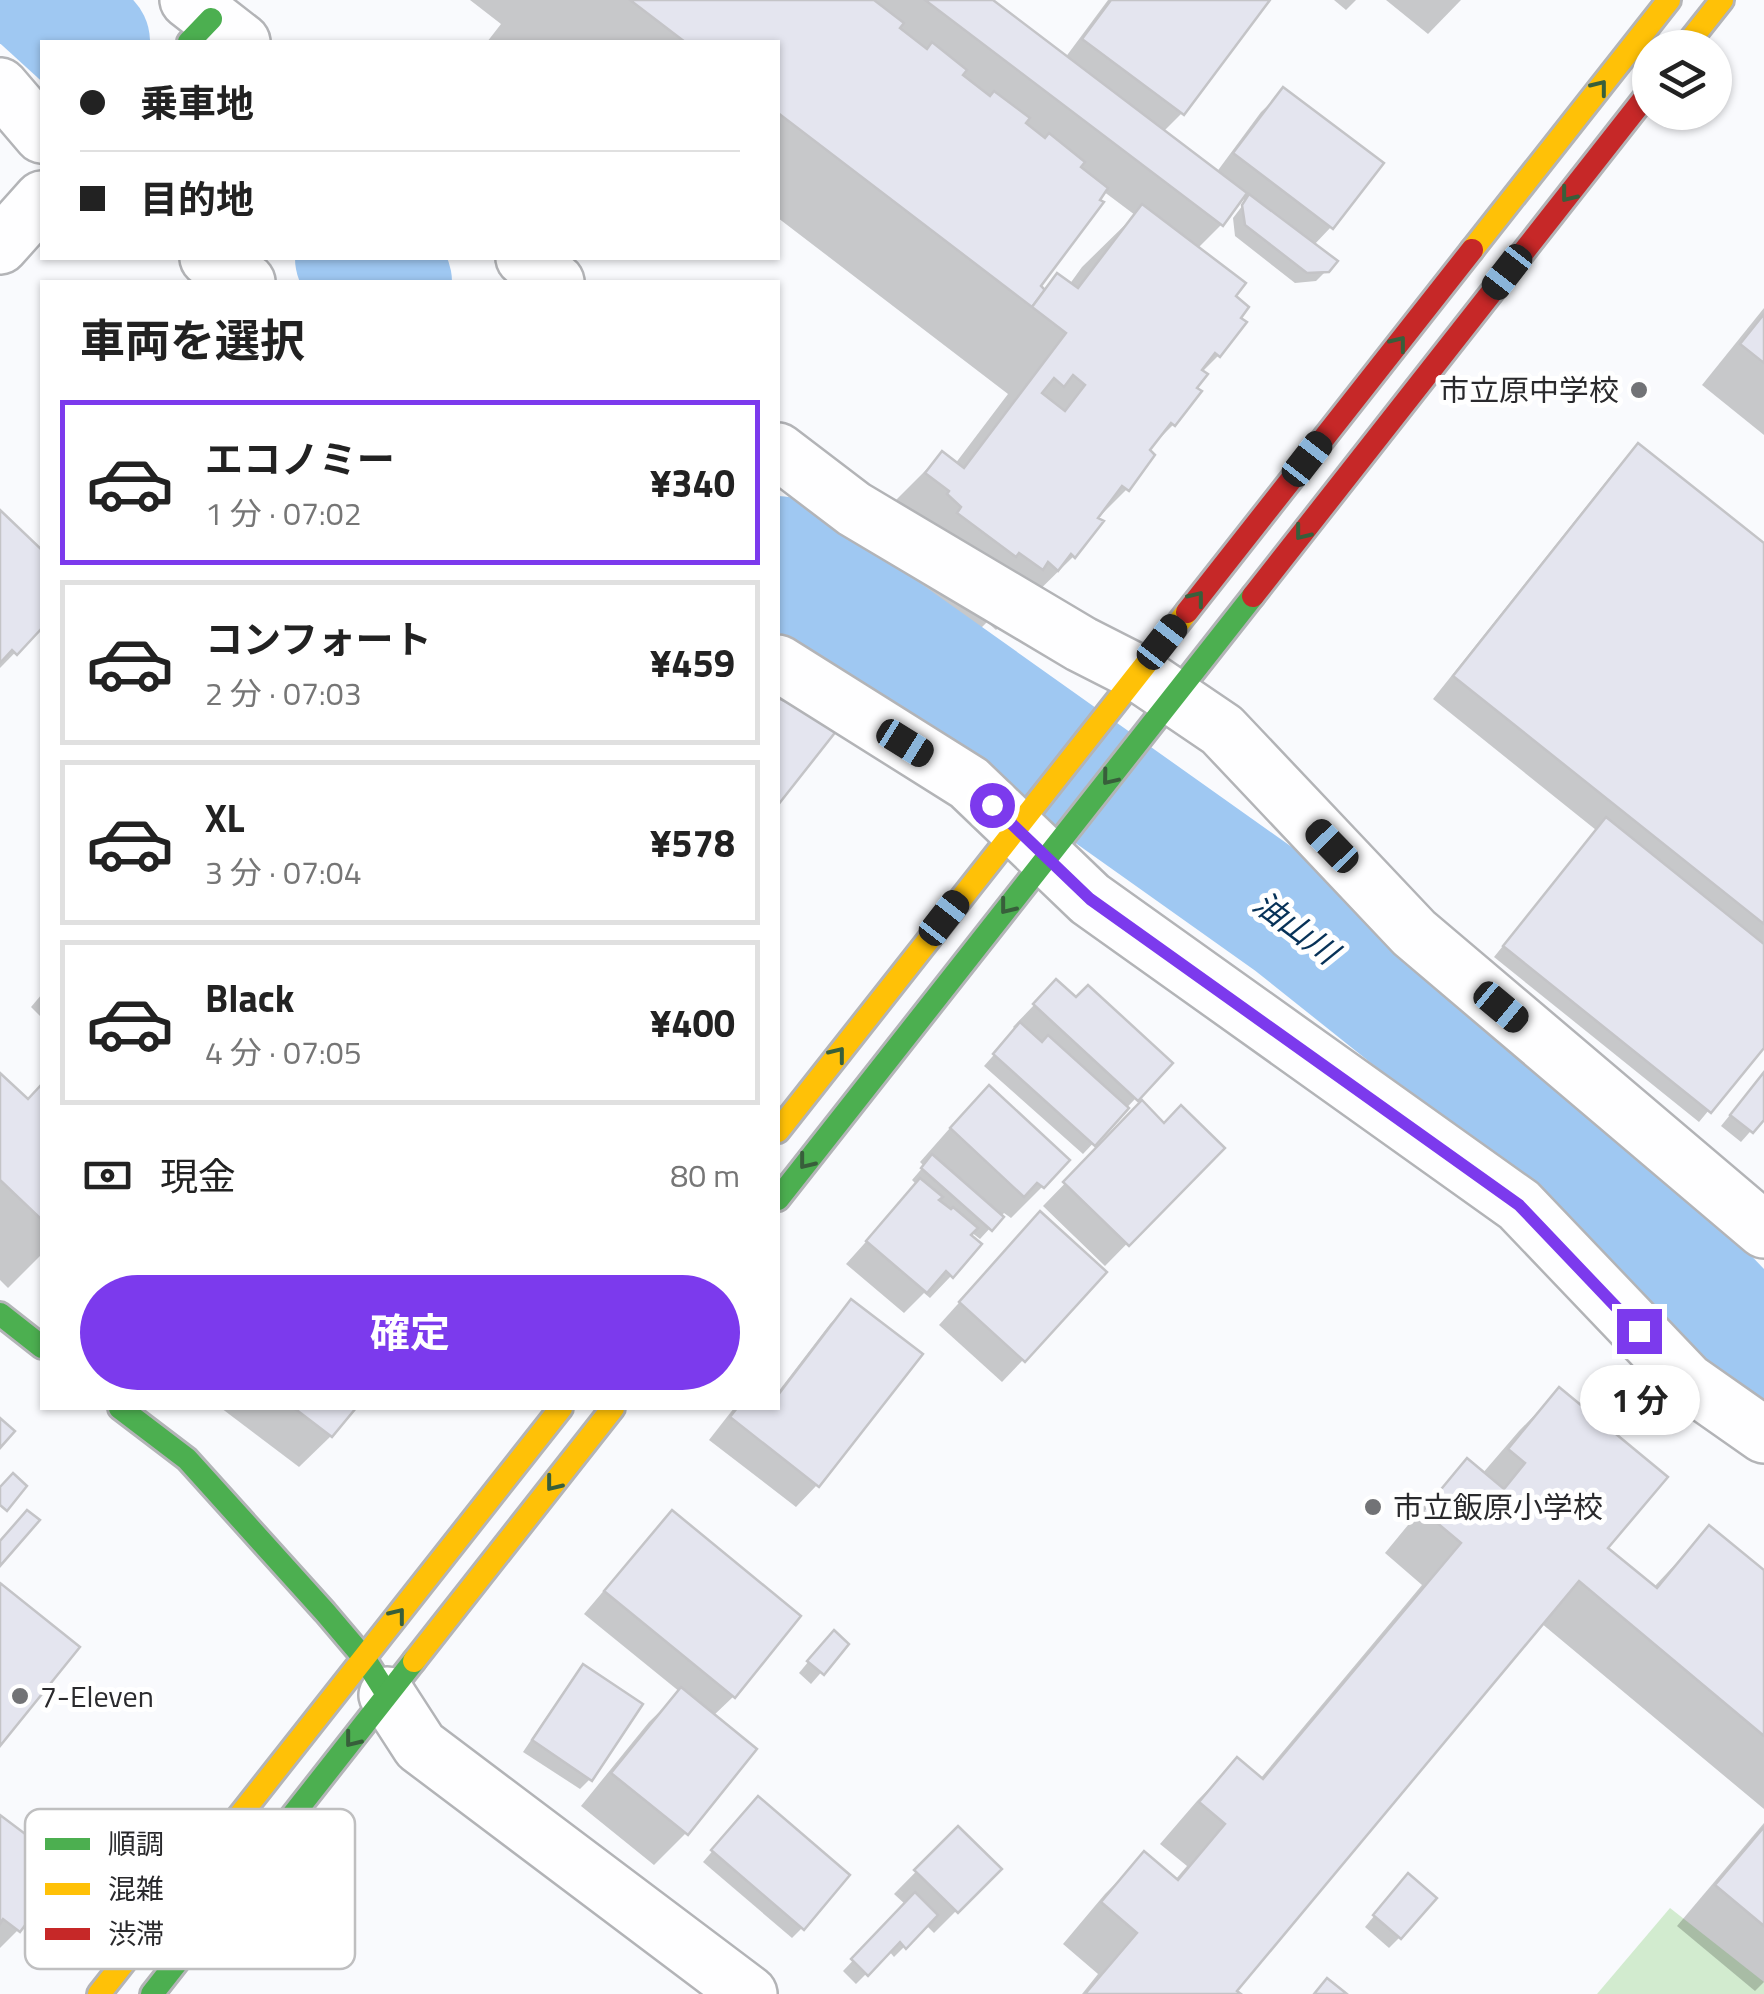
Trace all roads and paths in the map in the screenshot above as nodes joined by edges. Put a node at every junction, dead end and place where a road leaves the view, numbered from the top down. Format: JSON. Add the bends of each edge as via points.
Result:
{"nodes":[{"id":1,"x":1669,"y":0,"type":"edge"},
{"id":2,"x":1722,"y":0,"type":"edge"},
{"id":3,"x":1698,"y":30,"type":"edge"},
{"id":4,"x":0,"y":86,"type":"edge"},
{"id":5,"x":1632,"y":113,"type":"edge"},
{"id":6,"x":40,"y":133,"type":"edge"},
{"id":7,"x":40,"y":201,"type":"edge"},
{"id":8,"x":0,"y":246,"type":"edge"},
{"id":9,"x":211,"y":260,"type":"edge"},
{"id":10,"x":527,"y":260,"type":"edge"},
{"id":11,"x":244,"y":280,"type":"edge"},
{"id":12,"x":553,"y":280,"type":"edge"},
{"id":13,"x":780,"y":453,"type":"edge"},
{"id":14,"x":780,"y":664,"type":"edge"},
{"id":15,"x":1144,"y":700,"type":"junction"},
{"id":16,"x":1041,"y":829,"type":"junction"},
{"id":17,"x":780,"y":1129,"type":"edge"},
{"id":18,"x":780,"y":1196,"type":"edge"},
{"id":19,"x":1764,"y":1230,"type":"edge"},
{"id":20,"x":0,"y":1314,"type":"edge"},
{"id":21,"x":40,"y":1345,"type":"edge"},
{"id":22,"x":123,"y":1410,"type":"edge"},
{"id":23,"x":559,"y":1410,"type":"edge"},
{"id":24,"x":611,"y":1410,"type":"edge"},
{"id":25,"x":1764,"y":1435,"type":"edge"},
{"id":26,"x":376,"y":1677,"type":"junction"},
{"id":27,"x":261,"y":1809,"type":"edge"},
{"id":28,"x":283,"y":1809,"type":"edge"},
{"id":29,"x":121,"y":1969,"type":"edge"},
{"id":30,"x":170,"y":1969,"type":"edge"},
{"id":31,"x":726,"y":1987,"type":"edge"},
{"id":32,"x":99,"y":1994,"type":"edge"},
{"id":33,"x":152,"y":1994,"type":"edge"}],
"edges":[{"from":15,"to":1,"type":"street","one_way":true},
{"from":2,"to":3,"type":"street"},
{"from":4,"to":6,"type":"street"},
{"from":5,"to":15,"type":"street","one_way":true},
{"from":7,"to":8,"type":"street"},
{"from":9,"to":11,"type":"street"},
{"from":10,"to":12,"type":"street"},
{"from":13,"to":15,"type":"street","via":[[854,510],[1082,644]]},
{"from":14,"to":16,"type":"street"},
{"from":15,"to":16,"type":"street","one_way":true},
{"from":15,"to":16,"type":"street"},
{"from":15,"to":19,"type":"street","via":[[1222,730],[1414,933]]},
{"from":17,"to":16,"type":"street","one_way":true},
{"from":16,"to":18,"type":"street","one_way":true},
{"from":16,"to":25,"type":"street","via":[[1090,899],[1519,1205],[1687,1381]]},
{"from":20,"to":21,"type":"street"},
{"from":22,"to":26,"type":"street","via":[[187,1459]]},
{"from":26,"to":23,"type":"street","one_way":true},
{"from":24,"to":26,"type":"street","one_way":true},
{"from":26,"to":27,"type":"street"},
{"from":26,"to":28,"type":"street","one_way":true},
{"from":26,"to":31,"type":"street","via":[[420,1746]]},
{"from":29,"to":32,"type":"street"},
{"from":30,"to":33,"type":"street","one_way":true}]}
